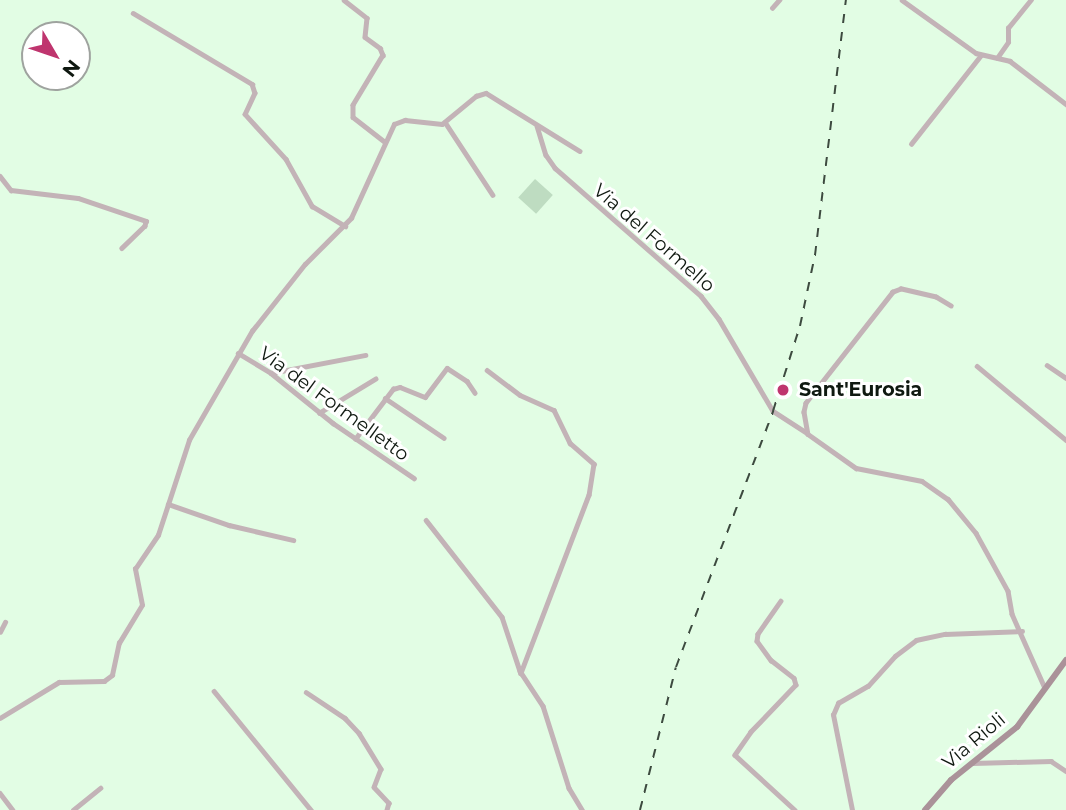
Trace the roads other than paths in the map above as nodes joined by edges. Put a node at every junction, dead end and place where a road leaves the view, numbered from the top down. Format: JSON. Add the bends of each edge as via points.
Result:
{"nodes":[{"id":1,"x":344,"y":0,"type":"edge"},
{"id":2,"x":779,"y":0,"type":"edge"},
{"id":3,"x":902,"y":0,"type":"edge"},
{"id":4,"x":1031,"y":0,"type":"edge"},
{"id":5,"x":772,"y":8,"type":"dead end"},
{"id":6,"x":133,"y":13,"type":"dead end"},
{"id":7,"x":981,"y":55,"type":"junction"},
{"id":8,"x":998,"y":58,"type":"junction"},
{"id":9,"x":1066,"y":104,"type":"edge"},
{"id":10,"x":445,"y":122,"type":"junction"},
{"id":11,"x":537,"y":125,"type":"junction"},
{"id":12,"x":384,"y":141,"type":"junction"},
{"id":13,"x":911,"y":144,"type":"dead end"},
{"id":14,"x":580,"y":151,"type":"dead end"},
{"id":15,"x":0,"y":176,"type":"edge"},
{"id":16,"x":493,"y":195,"type":"dead end"},
{"id":17,"x":345,"y":226,"type":"junction"},
{"id":18,"x":122,"y":248,"type":"dead end"},
{"id":19,"x":951,"y":306,"type":"dead end"},
{"id":20,"x":238,"y":353,"type":"junction"},
{"id":21,"x":365,"y":355,"type":"dead end"},
{"id":22,"x":1047,"y":365,"type":"dead end"},
{"id":23,"x":977,"y":366,"type":"dead end"},
{"id":24,"x":487,"y":370,"type":"dead end"},
{"id":25,"x":271,"y":373,"type":"junction"},
{"id":26,"x":1066,"y":378,"type":"edge"},
{"id":27,"x":375,"y":379,"type":"dead end"},
{"id":28,"x":475,"y":393,"type":"dead end"},
{"id":29,"x":385,"y":398,"type":"junction"},
{"id":30,"x":319,"y":413,"type":"junction"},
{"id":31,"x":808,"y":434,"type":"junction"},
{"id":32,"x":444,"y":438,"type":"dead end"},
{"id":33,"x":355,"y":439,"type":"junction"},
{"id":34,"x":1066,"y":440,"type":"edge"},
{"id":35,"x":414,"y":478,"type":"dead end"},
{"id":36,"x":167,"y":504,"type":"junction"},
{"id":37,"x":426,"y":520,"type":"dead end"},
{"id":38,"x":293,"y":540,"type":"dead end"},
{"id":39,"x":781,"y":601,"type":"dead end"},
{"id":40,"x":5,"y":622,"type":"dead end"},
{"id":41,"x":1022,"y":631,"type":"junction"},
{"id":42,"x":0,"y":632,"type":"edge"},
{"id":43,"x":1066,"y":660,"type":"edge"},
{"id":44,"x":521,"y":673,"type":"junction"},
{"id":45,"x":1046,"y":689,"type":"junction"},
{"id":46,"x":214,"y":691,"type":"dead end"},
{"id":47,"x":306,"y":692,"type":"dead end"},
{"id":48,"x":0,"y":718,"type":"edge"},
{"id":49,"x":973,"y":763,"type":"junction"},
{"id":50,"x":1066,"y":772,"type":"edge"},
{"id":51,"x":100,"y":788,"type":"dead end"},
{"id":52,"x":0,"y":793,"type":"edge"},
{"id":53,"x":13,"y":810,"type":"edge"},
{"id":54,"x":72,"y":810,"type":"edge"},
{"id":55,"x":312,"y":810,"type":"edge"},
{"id":56,"x":387,"y":810,"type":"edge"},
{"id":57,"x":582,"y":810,"type":"edge"},
{"id":58,"x":795,"y":810,"type":"edge"},
{"id":59,"x":852,"y":810,"type":"edge"},
{"id":60,"x":925,"y":810,"type":"edge"}],
"edges":[{"from":1,"to":12,"type":"street","via":[[367,18],[365,37],[383,55],[354,105],[352,117]]},
{"from":2,"to":5,"type":"street"},
{"from":3,"to":7,"type":"street"},
{"from":4,"to":8,"type":"street","via":[[1008,29],[1008,42]]},
{"from":6,"to":17,"type":"street","via":[[252,84],[255,92],[245,114],[284,156],[311,204]]},
{"from":7,"to":8,"type":"street"},
{"from":7,"to":13,"type":"street"},
{"from":8,"to":9,"type":"street","via":[[1011,62]]},
{"from":10,"to":11,"type":"street","via":[[485,93]]},
{"from":10,"to":12,"type":"street","via":[[398,122]]},
{"from":10,"to":16,"type":"street"},
{"from":11,"to":14,"type":"street"},
{"from":11,"to":31,"type":"street","name":"Via del Formello","via":[[552,165],[701,296],[772,410]]},
{"from":12,"to":17,"type":"street"},
{"from":15,"to":18,"type":"street","via":[[10,190],[74,197],[146,221]]},
{"from":17,"to":20,"type":"street","via":[[301,269]]},
{"from":19,"to":31,"type":"street","via":[[904,289],[893,292],[806,403]]},
{"from":20,"to":25,"type":"street","name":"Via del Formelletto"},
{"from":20,"to":36,"type":"street","via":[[188,444]]},
{"from":21,"to":25,"type":"street"},
{"from":22,"to":26,"type":"street"},
{"from":23,"to":34,"type":"street"},
{"from":24,"to":44,"type":"street","via":[[520,395],[554,410],[569,442],[594,464],[589,492]]},
{"from":25,"to":30,"type":"street","name":"Via del Formelletto"},
{"from":27,"to":30,"type":"street"},
{"from":28,"to":29,"type":"street","via":[[448,368],[426,397],[397,387]]},
{"from":29,"to":32,"type":"street"},
{"from":29,"to":33,"type":"street"},
{"from":30,"to":33,"type":"street","name":"Via del Formelletto"},
{"from":31,"to":41,"type":"street","name":"Via del Formello","via":[[856,468],[922,481],[944,495],[981,541],[1009,593]]},
{"from":33,"to":35,"type":"street","name":"Via del Formelletto"},
{"from":36,"to":38,"type":"street","via":[[229,526]]},
{"from":36,"to":48,"type":"street","via":[[156,540],[135,569],[142,605],[120,641],[111,676],[103,681],[62,681]]},
{"from":37,"to":44,"type":"street","via":[[499,612]]},
{"from":39,"to":58,"type":"street","via":[[757,641],[771,660],[794,678],[796,687],[735,755]]},
{"from":40,"to":42,"type":"street"},
{"from":41,"to":45,"type":"street","name":"Via del Formello"},
{"from":41,"to":59,"type":"street","via":[[945,634],[916,640],[868,686],[839,702],[833,715]]},
{"from":43,"to":45,"type":"main road","name":"Via Rioli"},
{"from":44,"to":57,"type":"street","via":[[542,703],[566,783]]},
{"from":45,"to":49,"type":"main road","name":"Via Rioli","via":[[1017,727]]},
{"from":46,"to":55,"type":"street"},
{"from":47,"to":56,"type":"street","via":[[359,733],[381,769],[374,787],[389,803]]},
{"from":49,"to":50,"type":"street","via":[[1050,761]]},
{"from":49,"to":60,"type":"main road","name":"Via Rioli"},
{"from":51,"to":54,"type":"street"},
{"from":52,"to":53,"type":"street"}]}
